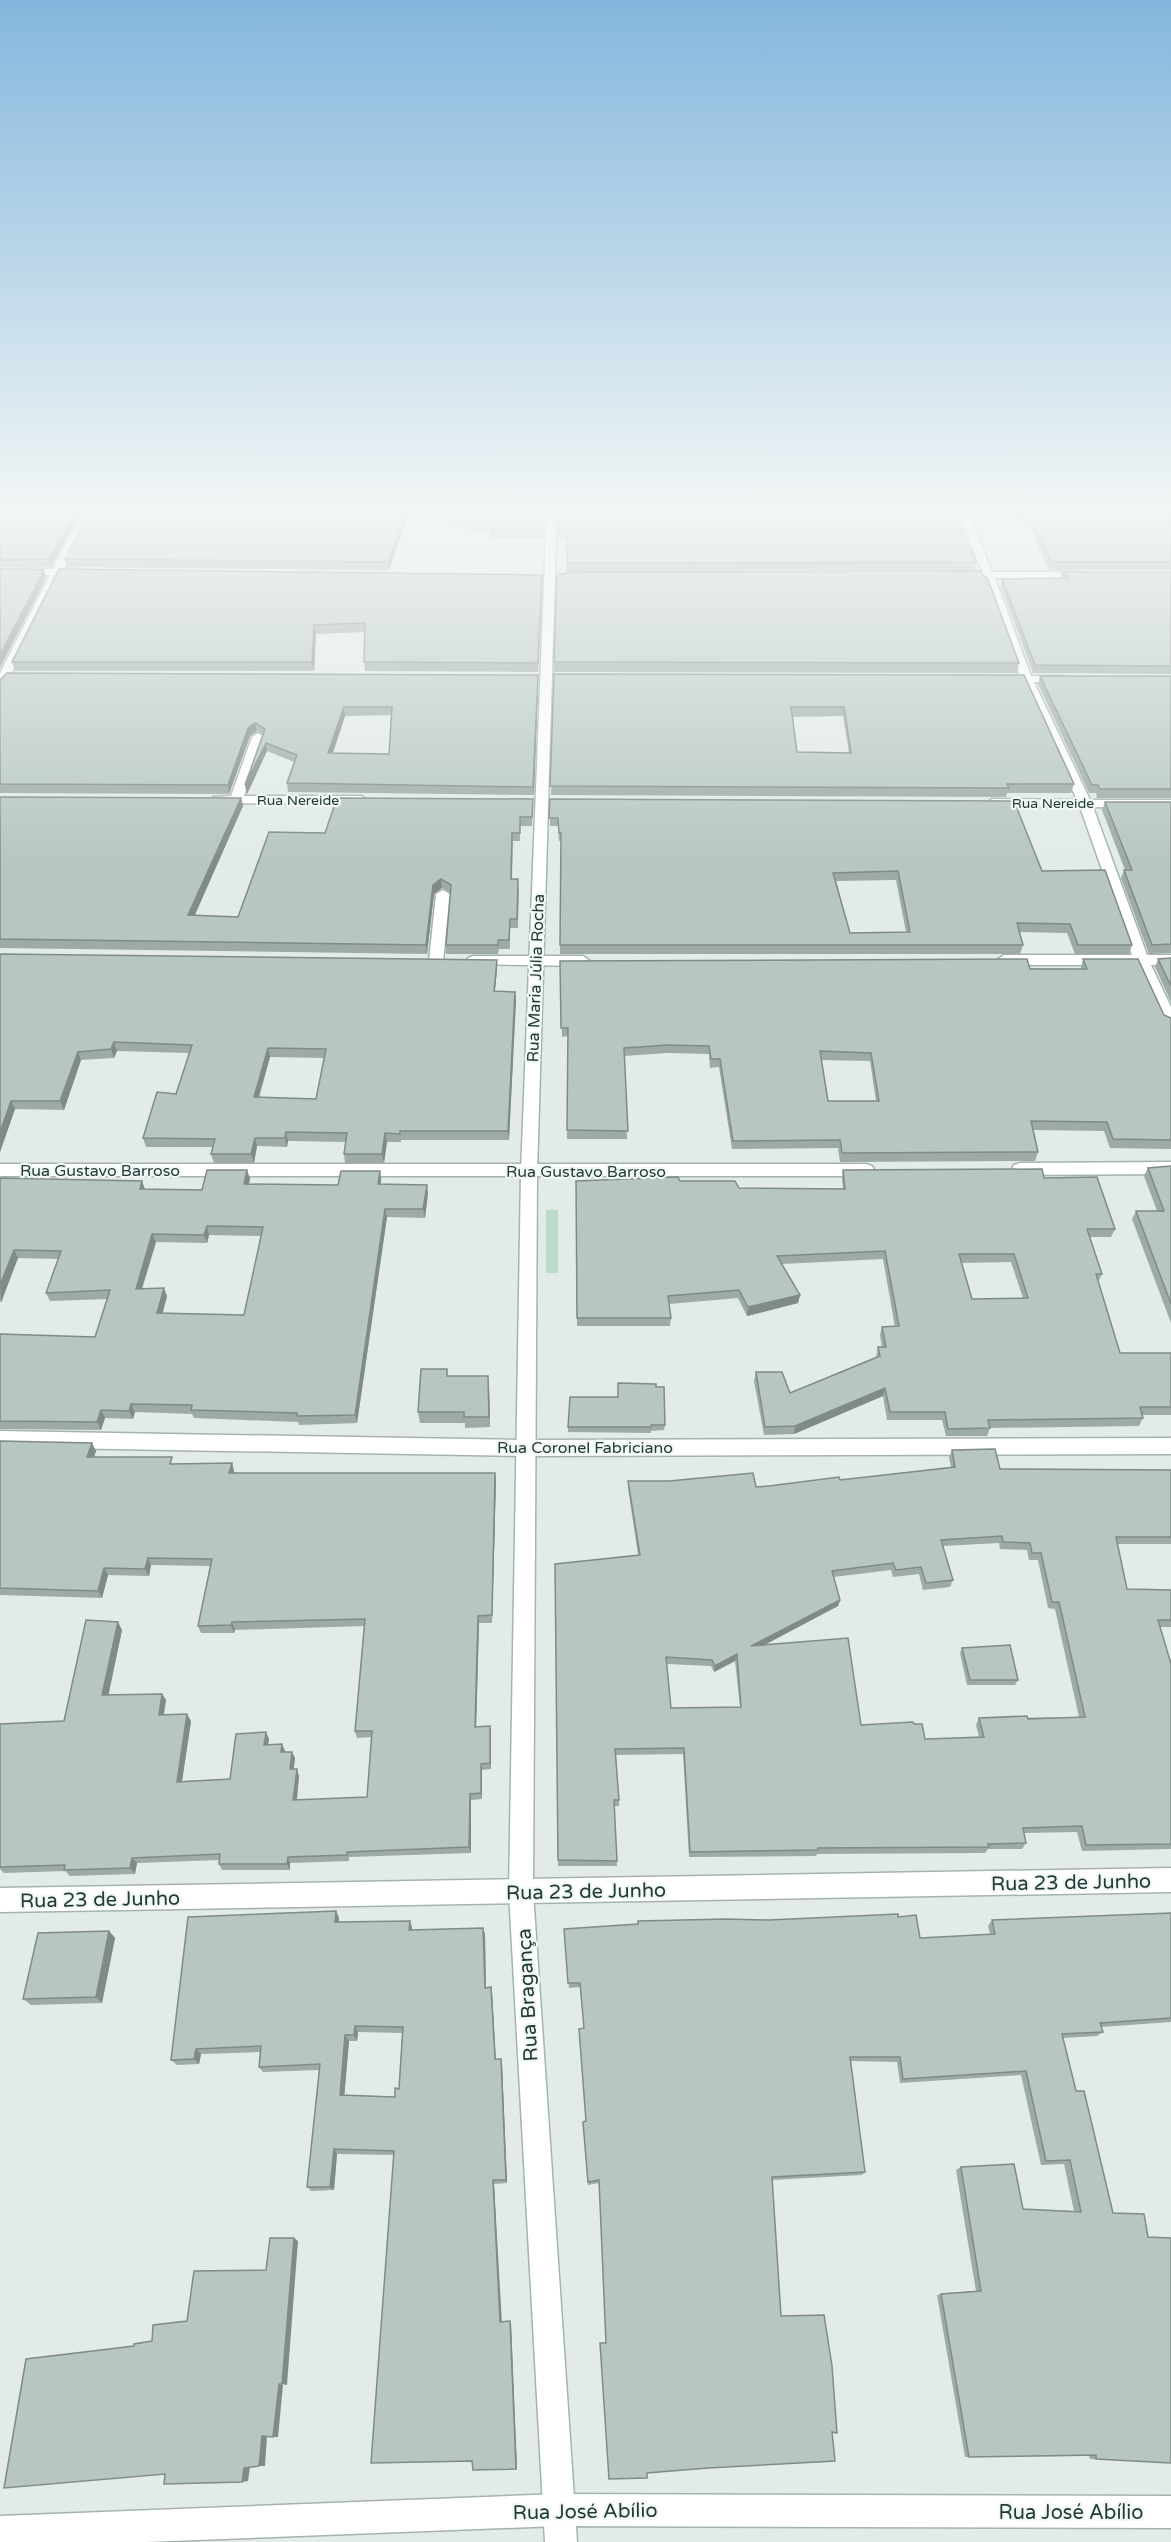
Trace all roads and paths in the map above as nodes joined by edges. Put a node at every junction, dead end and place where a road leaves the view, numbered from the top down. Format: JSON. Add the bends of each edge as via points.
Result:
{"nodes":[{"id":1,"x":30,"y":627,"type":"edge"},
{"id":2,"x":546,"y":627,"type":"edge"},
{"id":3,"x":1008,"y":627,"type":"edge"},
{"id":4,"x":5,"y":678,"type":"edge"},
{"id":5,"x":992,"y":679,"type":"edge"},
{"id":6,"x":1027,"y":679,"type":"junction"},
{"id":7,"x":1071,"y":679,"type":"edge"},
{"id":8,"x":258,"y":737,"type":"edge"},
{"id":9,"x":201,"y":800,"type":"edge"},
{"id":10,"x":236,"y":800,"type":"junction"},
{"id":11,"x":377,"y":800,"type":"edge"},
{"id":12,"x":979,"y":803,"type":"edge"},
{"id":13,"x":1085,"y":803,"type":"junction"},
{"id":14,"x":1171,"y":804,"type":"edge"},
{"id":15,"x":443,"y":894,"type":"edge"},
{"id":16,"x":986,"y":960,"type":"edge"},
{"id":17,"x":1141,"y":960,"type":"junction"},
{"id":18,"x":1171,"y":960,"type":"edge"},
{"id":19,"x":595,"y":961,"type":"edge"},
{"id":20,"x":536,"y":962,"type":"junction"},
{"id":21,"x":1171,"y":1023,"type":"edge"},
{"id":22,"x":1171,"y":1168,"type":"edge"},
{"id":23,"x":999,"y":1169,"type":"edge"},
{"id":24,"x":0,"y":1170,"type":"edge"},
{"id":25,"x":882,"y":1170,"type":"edge"},
{"id":26,"x":529,"y":1172,"type":"junction"},
{"id":27,"x":0,"y":1438,"type":"edge"},
{"id":28,"x":1171,"y":1446,"type":"edge"},
{"id":29,"x":525,"y":1448,"type":"junction"},
{"id":30,"x":1171,"y":1880,"type":"edge"},
{"id":31,"x":521,"y":1892,"type":"junction"},
{"id":32,"x":0,"y":1900,"type":"edge"},
{"id":33,"x":558,"y":2510,"type":"junction"},
{"id":34,"x":1171,"y":2512,"type":"edge"},
{"id":35,"x":0,"y":2532,"type":"edge"},
{"id":36,"x":561,"y":2542,"type":"edge"}],
"edges":[{"from":1,"to":4,"type":"street"},
{"from":2,"to":20,"type":"street","name":"Rua Maria Júlia Rocha"},
{"from":3,"to":6,"type":"street"},
{"from":5,"to":6,"type":"street"},
{"from":6,"to":7,"type":"street"},
{"from":6,"to":13,"type":"street"},
{"from":8,"to":10,"type":"street"},
{"from":9,"to":10,"type":"street","name":"Rua Nereide"},
{"from":10,"to":11,"type":"street","name":"Rua Nereide"},
{"from":12,"to":13,"type":"street","name":"Rua Nereide"},
{"from":13,"to":14,"type":"street","name":"Rua Nereide"},
{"from":13,"to":17,"type":"street"},
{"from":15,"to":20,"type":"street","via":[[441,961]]},
{"from":16,"to":17,"type":"street"},
{"from":17,"to":18,"type":"street"},
{"from":17,"to":21,"type":"street"},
{"from":19,"to":20,"type":"street"},
{"from":20,"to":26,"type":"street","name":"Rua Maria Júlia Rocha"},
{"from":22,"to":23,"type":"street"},
{"from":24,"to":26,"type":"street","name":"Rua Gustavo Barroso"},
{"from":25,"to":26,"type":"street","name":"Rua Gustavo Barroso"},
{"from":26,"to":29,"type":"street","name":"Rua Maria Júlia Rocha"},
{"from":27,"to":29,"type":"street","name":"Rua Coronel Fabriciano"},
{"from":28,"to":29,"type":"street","name":"Rua Coronel Fabriciano"},
{"from":29,"to":31,"type":"street","name":"Rua Bragança"},
{"from":30,"to":31,"type":"street","name":"Rua 23 de Junho"},
{"from":31,"to":32,"type":"street","name":"Rua 23 de Junho"},
{"from":31,"to":33,"type":"street","name":"Rua Bragança"},
{"from":33,"to":34,"type":"street","name":"Rua José Abílio"},
{"from":33,"to":35,"type":"street","name":"Rua José Abílio"},
{"from":33,"to":36,"type":"street","name":"Rua Bragança"}]}
